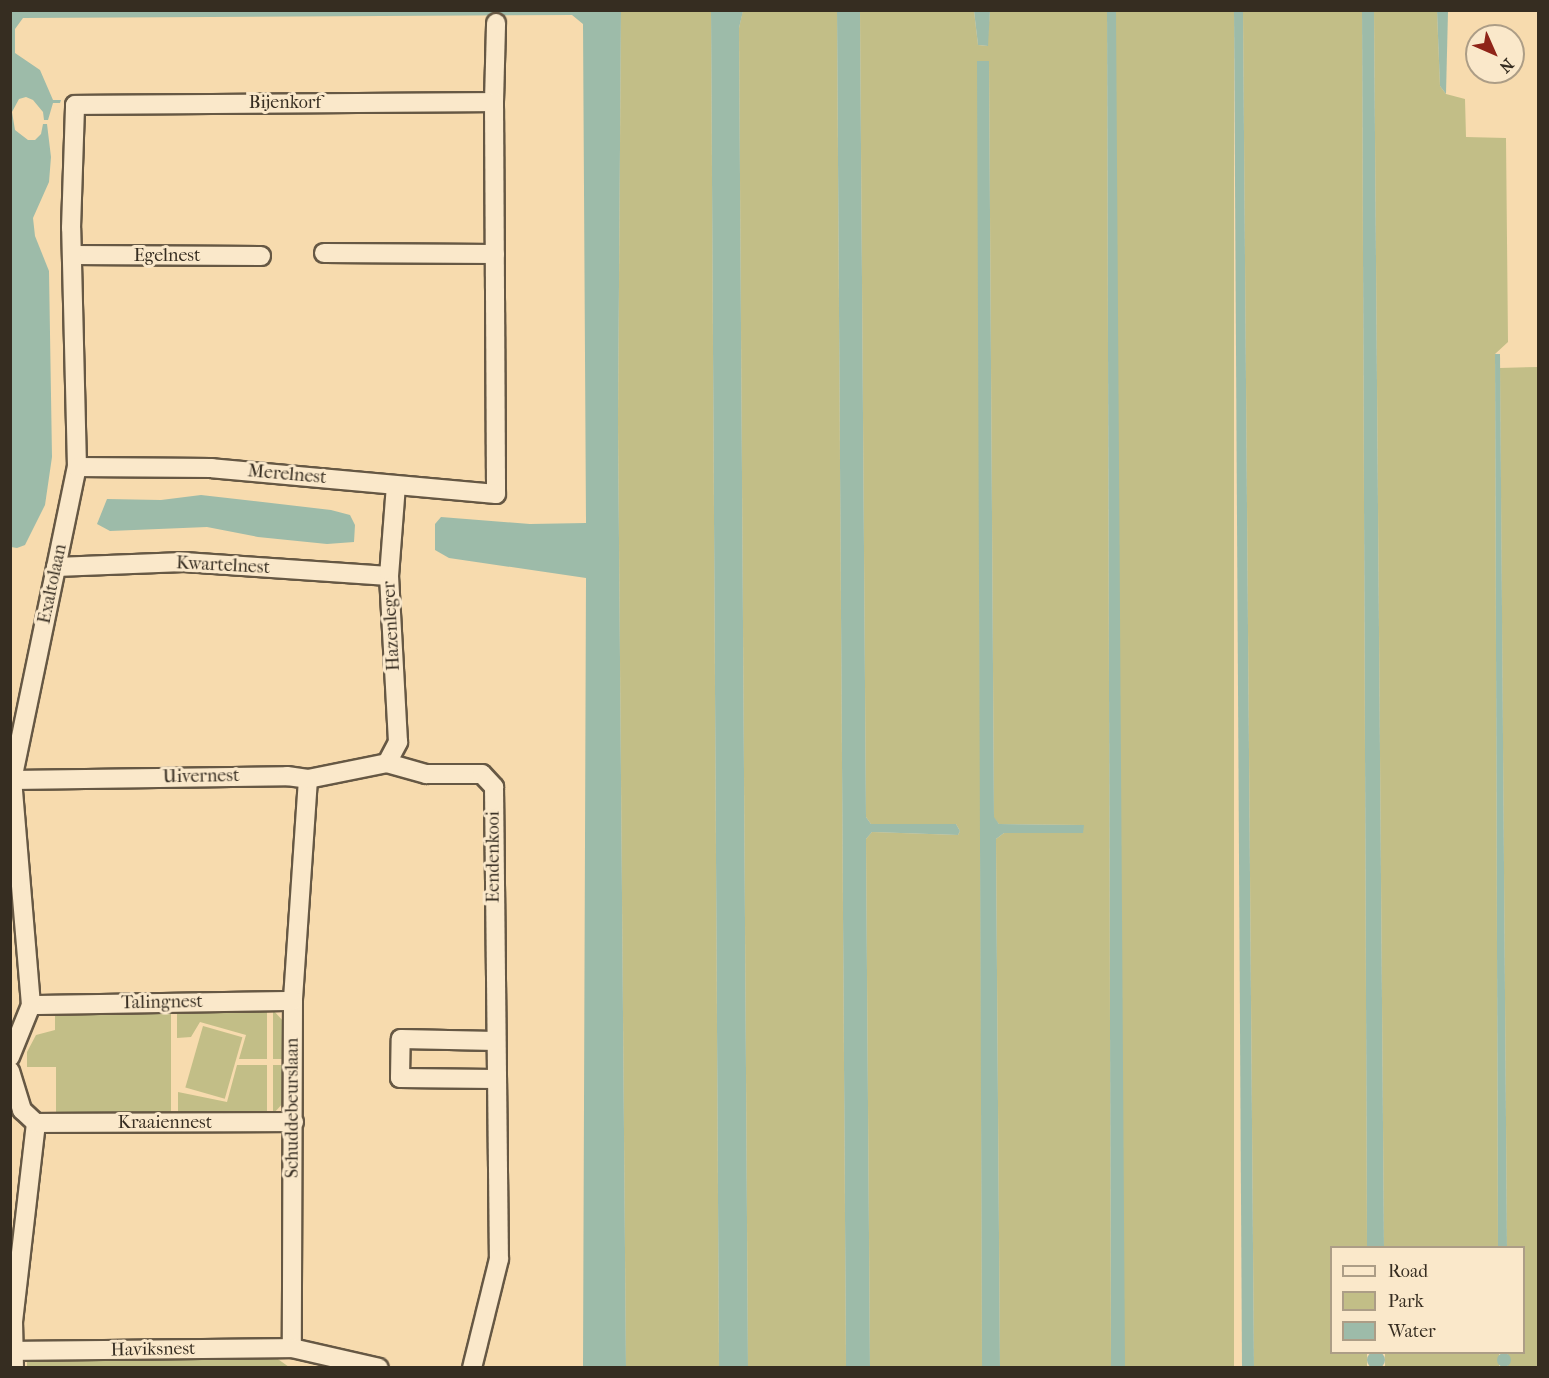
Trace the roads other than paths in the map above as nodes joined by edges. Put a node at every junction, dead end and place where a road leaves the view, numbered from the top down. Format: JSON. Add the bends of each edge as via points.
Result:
{"nodes":[{"id":1,"x":496,"y":22,"type":"dead end"},
{"id":2,"x":495,"y":102,"type":"junction"},
{"id":3,"x":75,"y":105,"type":"joint"},
{"id":4,"x":324,"y":253,"type":"dead end"},
{"id":5,"x":495,"y":254,"type":"junction"},
{"id":6,"x":72,"y":255,"type":"junction"},
{"id":7,"x":261,"y":256,"type":"dead end"},
{"id":8,"x":77,"y":466,"type":"junction"},
{"id":9,"x":396,"y":486,"type":"junction"},
{"id":10,"x":56,"y":567,"type":"junction"},
{"id":11,"x":389,"y":576,"type":"junction"},
{"id":12,"x":387,"y":763,"type":"junction"},
{"id":13,"x":308,"y":779,"type":"junction"},
{"id":14,"x":12,"y":780,"type":"junction"},
{"id":15,"x":293,"y":1001,"type":"junction"},
{"id":16,"x":31,"y":1005,"type":"junction"},
{"id":17,"x":496,"y":1041,"type":"junction"},
{"id":18,"x":10,"y":1057,"type":"edge"},
{"id":19,"x":10,"y":1071,"type":"edge"},
{"id":20,"x":495,"y":1079,"type":"junction"},
{"id":21,"x":294,"y":1122,"type":"junction"},
{"id":22,"x":36,"y":1124,"type":"junction"},
{"id":23,"x":292,"y":1348,"type":"junction"},
{"id":24,"x":14,"y":1359,"type":"edge"},
{"id":25,"x":379,"y":1368,"type":"edge"},
{"id":26,"x":472,"y":1368,"type":"edge"}],
"edges":[{"from":1,"to":2,"type":"street"},
{"from":2,"to":3,"type":"street","name":"Bijenkorf"},
{"from":2,"to":5,"type":"street"},
{"from":3,"to":6,"type":"street","name":"Exaltolaan"},
{"from":4,"to":5,"type":"street"},
{"from":5,"to":9,"type":"street","name":"Merelnest","via":[[496,494]]},
{"from":6,"to":7,"type":"street","name":"Egelnest"},
{"from":6,"to":8,"type":"street","name":"Exaltolaan"},
{"from":8,"to":9,"type":"street","name":"Merelnest","via":[[212,468]]},
{"from":8,"to":10,"type":"street","name":"Exaltolaan"},
{"from":9,"to":11,"type":"street","name":"Hazenleger"},
{"from":10,"to":11,"type":"street","name":"Kwartelnest","via":[[184,562]]},
{"from":10,"to":14,"type":"street","name":"Exaltolaan"},
{"from":11,"to":12,"type":"street","name":"Hazenleger","via":[[398,742]]},
{"from":12,"to":13,"type":"street","name":"Uivernest"},
{"from":12,"to":17,"type":"street","name":"Eendenkooi","via":[[426,774],[482,774],[494,787]]},
{"from":13,"to":14,"type":"street","name":"Uivernest","via":[[287,776]]},
{"from":13,"to":15,"type":"street","name":"Schuddebeurslaan"},
{"from":14,"to":16,"type":"street","name":"Exaltolaan"},
{"from":15,"to":16,"type":"street","name":"Talingnest"},
{"from":15,"to":21,"type":"street","name":"Schuddebeurslaan"},
{"from":16,"to":18,"type":"street","name":"Exaltolaan"},
{"from":17,"to":20,"type":"street","name":"Eendenkooi"},
{"from":17,"to":20,"type":"street","via":[[401,1039],[400,1078]]},
{"from":19,"to":22,"type":"street","via":[[22,1110]]},
{"from":20,"to":26,"type":"street","name":"Eendenkooi","via":[[499,1259]]},
{"from":21,"to":22,"type":"street","name":"Kraaiennest"},
{"from":21,"to":23,"type":"street","name":"Schuddebeurslaan"},
{"from":22,"to":24,"type":"street","via":[[13,1321]]},
{"from":23,"to":24,"type":"street","name":"Haviksnest"},
{"from":23,"to":25,"type":"street"}]}
